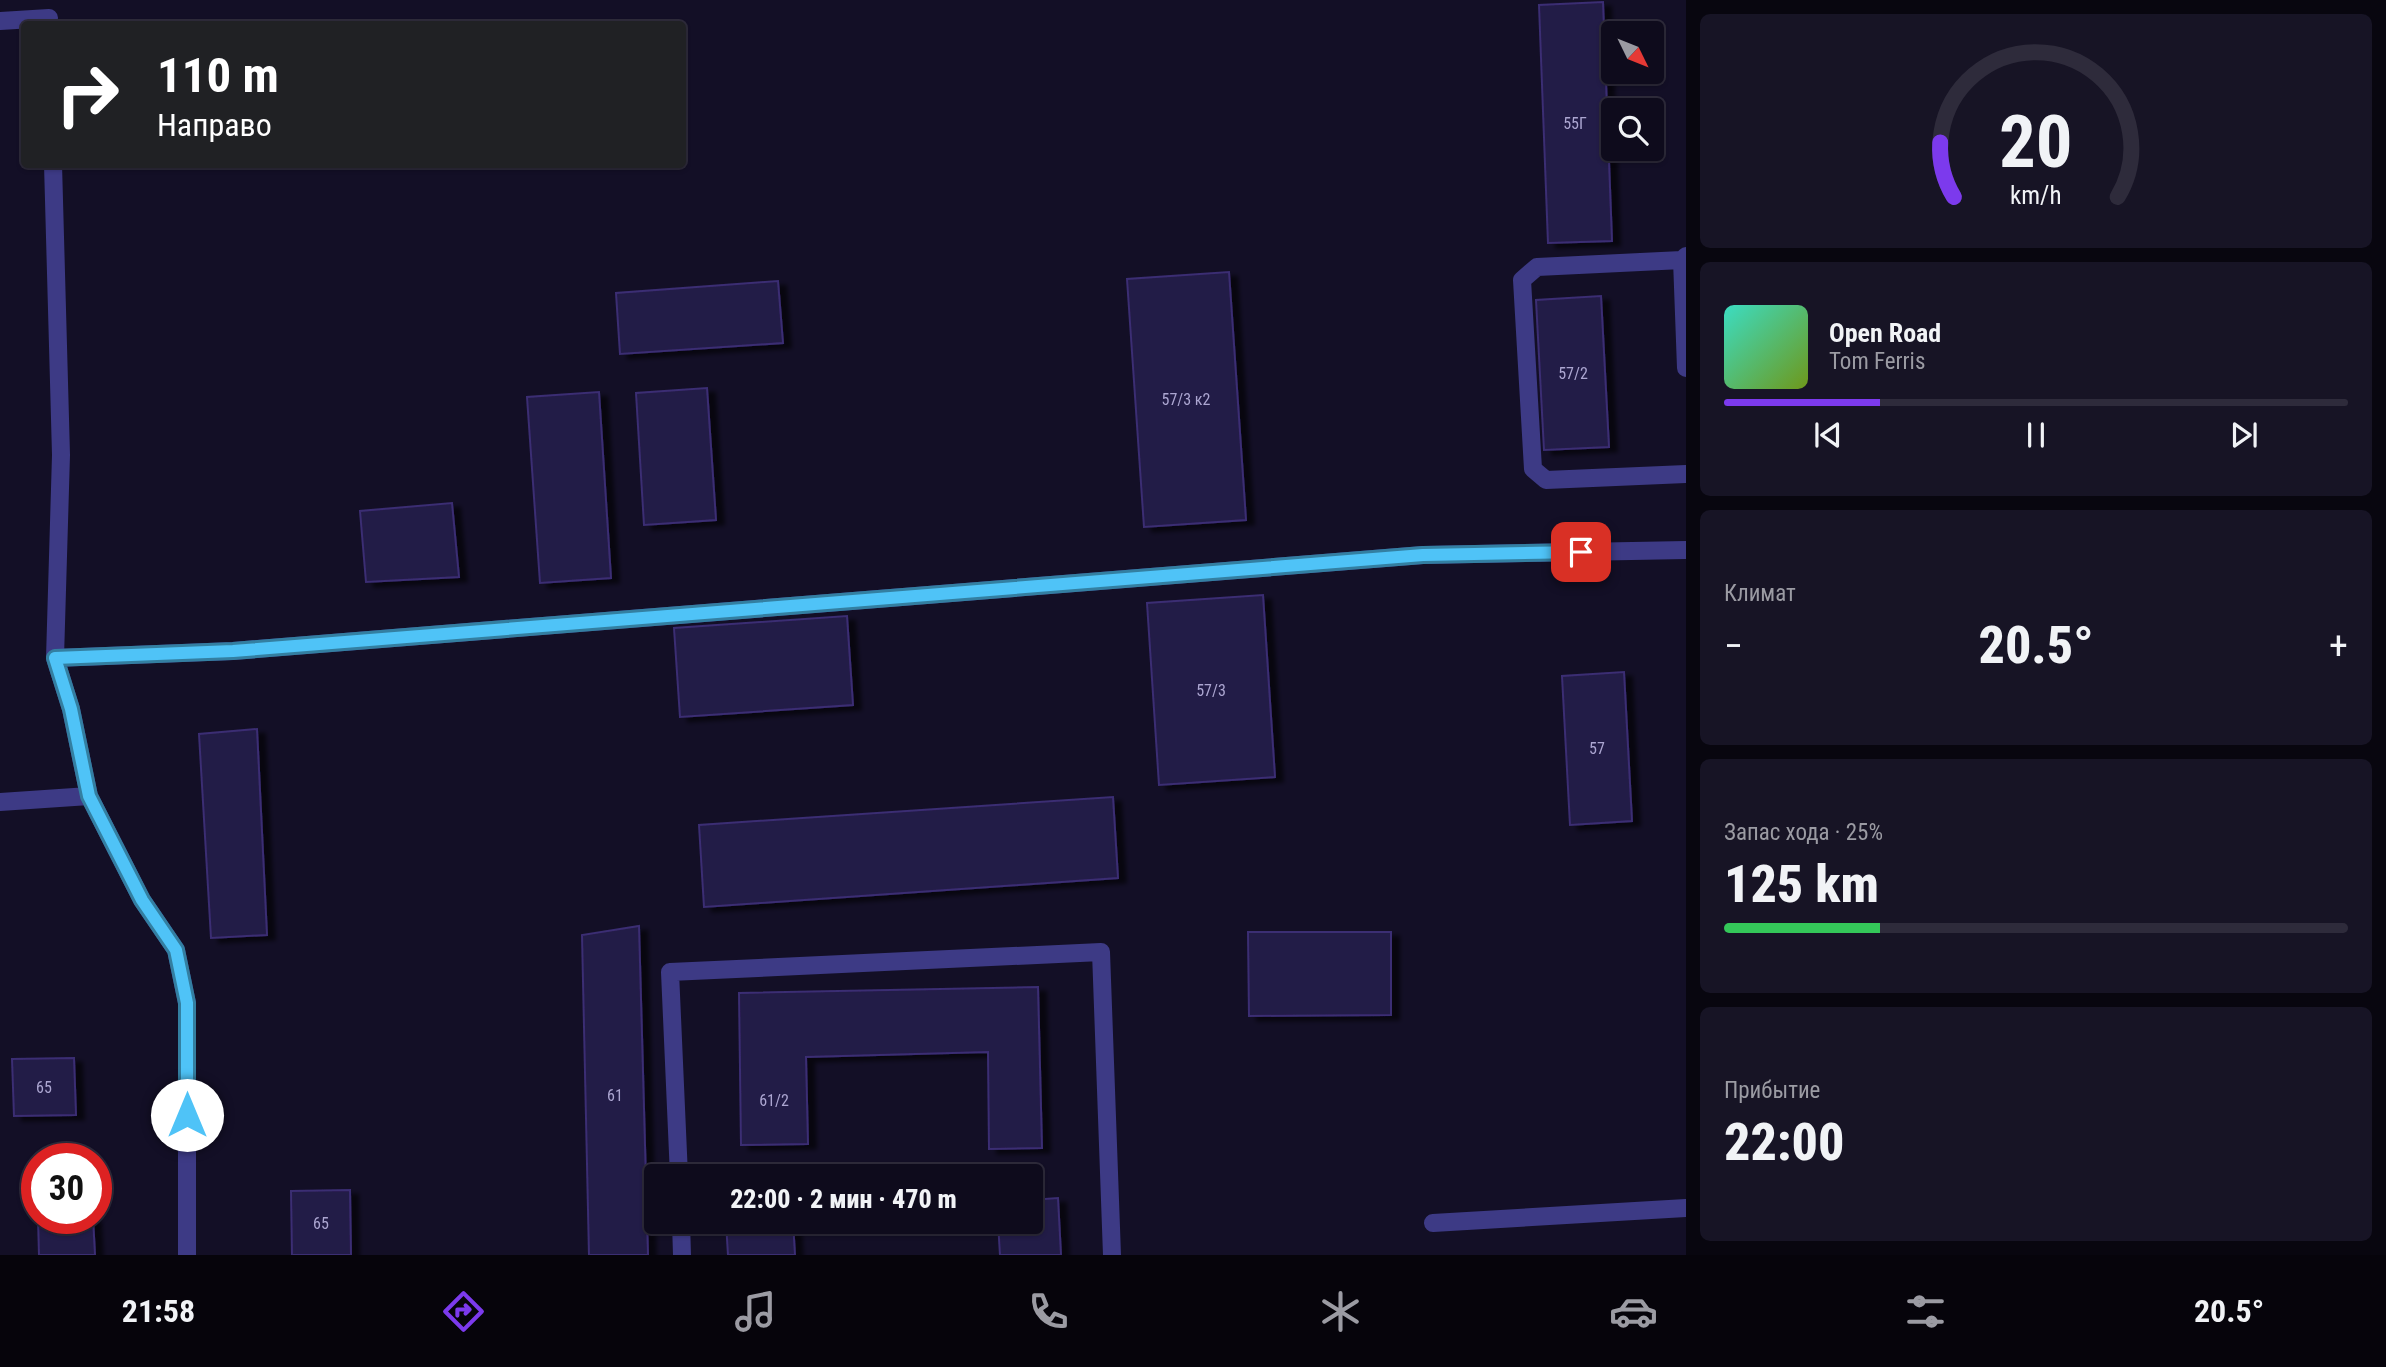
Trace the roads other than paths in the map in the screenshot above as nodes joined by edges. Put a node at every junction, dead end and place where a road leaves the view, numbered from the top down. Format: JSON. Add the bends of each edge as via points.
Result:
{"nodes":[{"id":1,"x":49,"y":14,"type":"edge"},
{"id":2,"x":0,"y":20,"type":"edge"},
{"id":3,"x":53,"y":168,"type":"edge"},
{"id":4,"x":1684,"y":258,"type":"edge"},
{"id":5,"x":1686,"y":368,"type":"edge"},
{"id":6,"x":1686,"y":474,"type":"edge"},
{"id":7,"x":1686,"y":550,"type":"edge"},
{"id":8,"x":55,"y":658,"type":"junction"},
{"id":9,"x":89,"y":796,"type":"junction"},
{"id":10,"x":0,"y":802,"type":"edge"},
{"id":11,"x":678,"y":1164,"type":"edge"},
{"id":12,"x":1686,"y":1208,"type":"edge"},
{"id":13,"x":1433,"y":1223,"type":"dead end"},
{"id":14,"x":681,"y":1234,"type":"edge"},
{"id":15,"x":187,"y":1255,"type":"edge"},
{"id":16,"x":682,"y":1255,"type":"edge"},
{"id":17,"x":1112,"y":1255,"type":"edge"}],
"edges":[{"from":1,"to":2,"type":"street"},
{"from":3,"to":8,"type":"street","via":[[61,455]]},
{"from":4,"to":5,"type":"street"},
{"from":4,"to":6,"type":"street","via":[[1537,267],[1522,280],[1533,468],[1546,480]]},
{"from":7,"to":8,"type":"street","via":[[1423,555],[233,651]]},
{"from":8,"to":9,"type":"street"},
{"from":9,"to":10,"type":"street"},
{"from":9,"to":15,"type":"street","via":[[142,900],[176,950],[187,1003]]},
{"from":11,"to":17,"type":"street","via":[[670,971],[1101,952]]},
{"from":12,"to":13,"type":"street"},
{"from":14,"to":16,"type":"street"}]}
